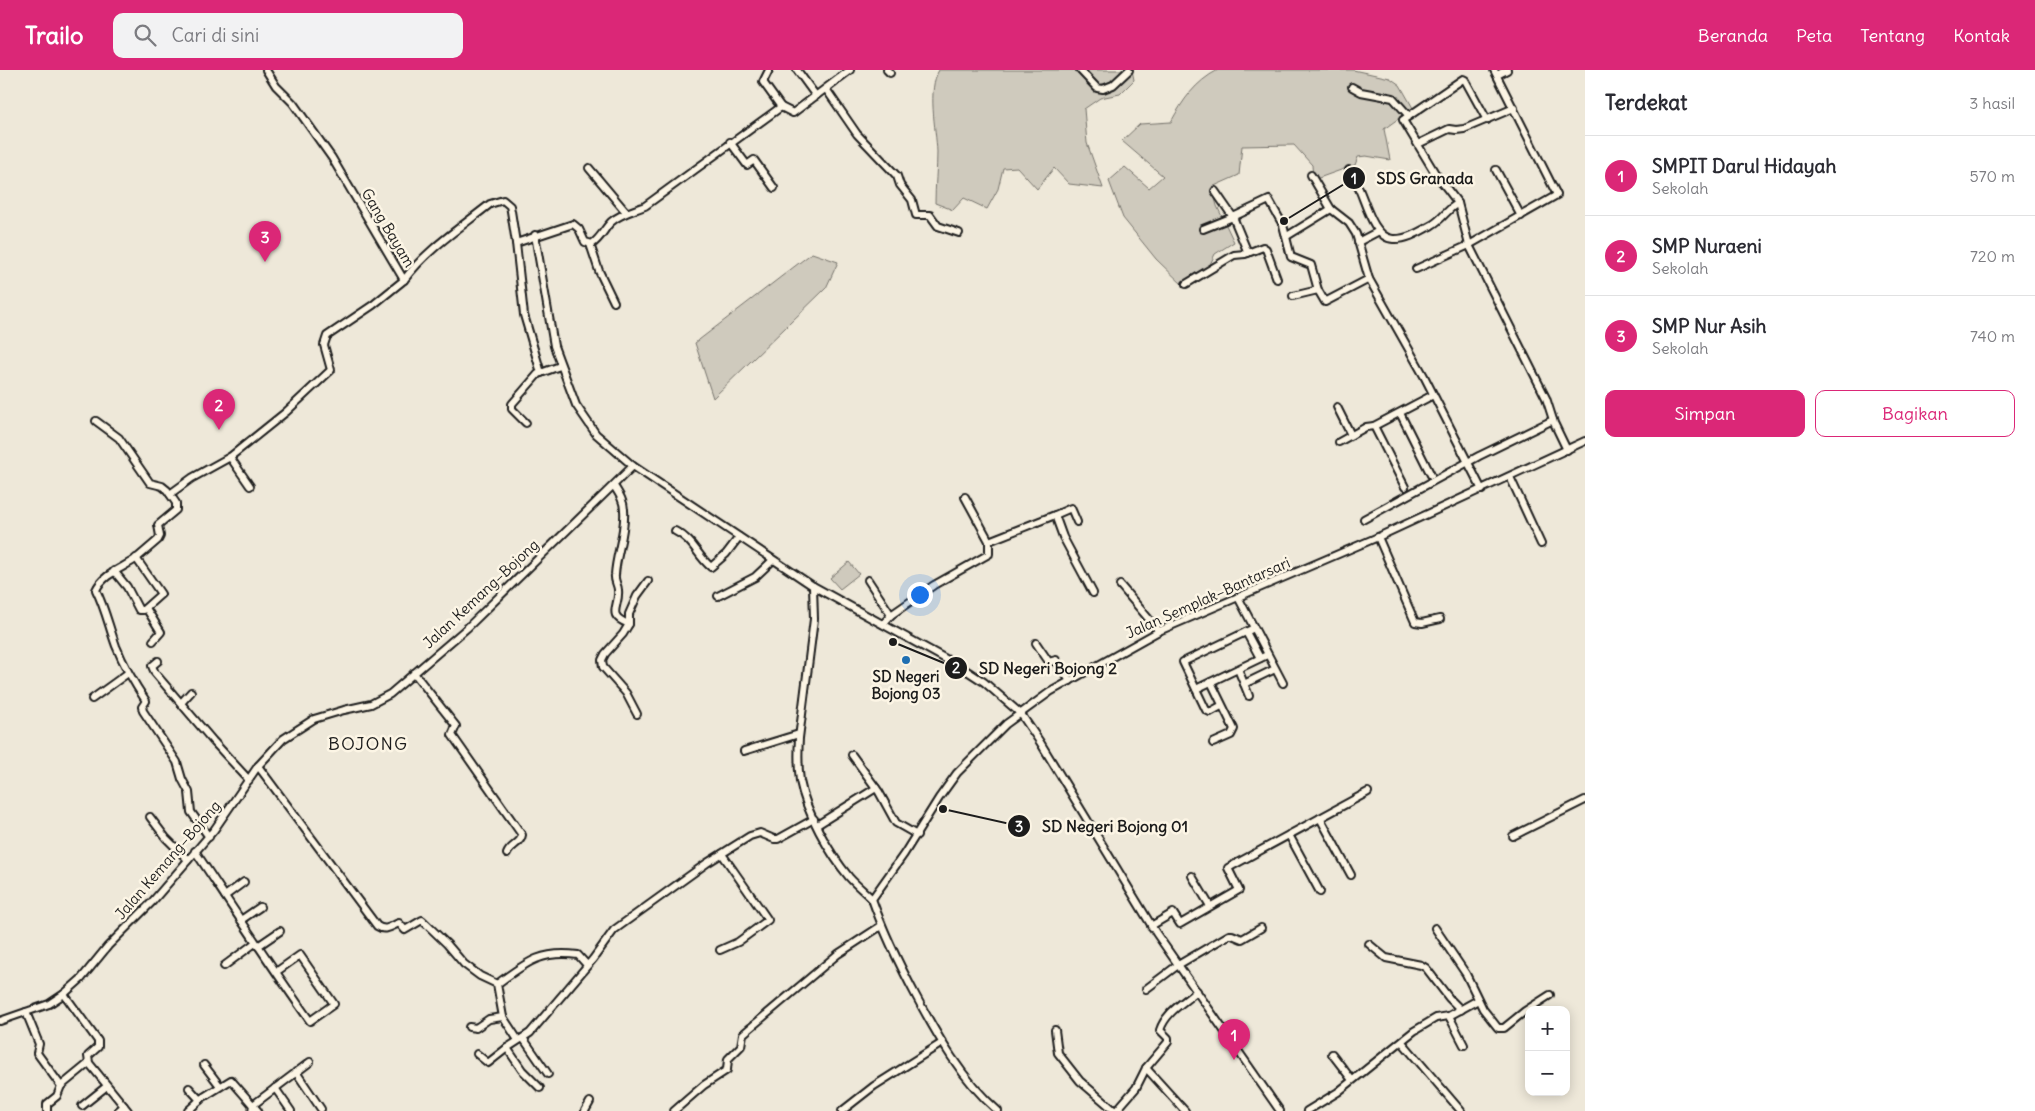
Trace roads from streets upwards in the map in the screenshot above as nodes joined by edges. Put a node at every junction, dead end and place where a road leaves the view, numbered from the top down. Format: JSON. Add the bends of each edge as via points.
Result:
{"nodes":[{"id":1,"x":266,"y":70,"type":"edge"},
{"id":2,"x":768,"y":70,"type":"edge"},
{"id":3,"x":797,"y":70,"type":"edge"},
{"id":4,"x":849,"y":70,"type":"edge"},
{"id":5,"x":1080,"y":70,"type":"edge"},
{"id":6,"x":1129,"y":70,"type":"edge"},
{"id":7,"x":1507,"y":70,"type":"edge"},
{"id":8,"x":1496,"y":73,"type":"edge"},
{"id":9,"x":1352,"y":87,"type":"dead end"},
{"id":10,"x":826,"y":89,"type":"junction"},
{"id":11,"x":816,"y":96,"type":"junction"},
{"id":12,"x":781,"y":107,"type":"junction"},
{"id":13,"x":1514,"y":108,"type":"junction"},
{"id":14,"x":1409,"y":116,"type":"junction"},
{"id":15,"x":1487,"y":120,"type":"junction"},
{"id":16,"x":730,"y":142,"type":"junction"},
{"id":17,"x":1418,"y":144,"type":"junction"},
{"id":18,"x":589,"y":168,"type":"dead end"},
{"id":19,"x":1349,"y":170,"type":"dead end"},
{"id":20,"x":1496,"y":170,"type":"dead end"},
{"id":21,"x":1311,"y":175,"type":"dead end"},
{"id":22,"x":774,"y":188,"type":"dead end"},
{"id":23,"x":1215,"y":191,"type":"dead end"},
{"id":24,"x":1458,"y":203,"type":"junction"},
{"id":25,"x":1331,"y":208,"type":"junction"},
{"id":26,"x":626,"y":212,"type":"junction"},
{"id":27,"x":1522,"y":216,"type":"junction"},
{"id":28,"x":1233,"y":218,"type":"junction"},
{"id":29,"x":1203,"y":229,"type":"dead end"},
{"id":30,"x":1379,"y":231,"type":"junction"},
{"id":31,"x":959,"y":233,"type":"dead end"},
{"id":32,"x":535,"y":235,"type":"junction"},
{"id":33,"x":1287,"y":236,"type":"junction"},
{"id":34,"x":1358,"y":242,"type":"junction"},
{"id":35,"x":516,"y":243,"type":"junction"},
{"id":36,"x":590,"y":244,"type":"junction"},
{"id":37,"x":1469,"y":245,"type":"junction"},
{"id":38,"x":1248,"y":253,"type":"junction"},
{"id":39,"x":1416,"y":269,"type":"dead end"},
{"id":40,"x":1369,"y":279,"type":"junction"},
{"id":41,"x":404,"y":280,"type":"junction"},
{"id":42,"x":1277,"y":280,"type":"dead end"},
{"id":43,"x":1186,"y":284,"type":"dead end"},
{"id":44,"x":1318,"y":290,"type":"junction"},
{"id":45,"x":1293,"y":296,"type":"dead end"},
{"id":46,"x":614,"y":302,"type":"dead end"},
{"id":47,"x":560,"y":366,"type":"junction"},
{"id":48,"x":541,"y":373,"type":"junction"},
{"id":49,"x":1433,"y":395,"type":"junction"},
{"id":50,"x":1337,"y":407,"type":"dead end"},
{"id":51,"x":1400,"y":413,"type":"junction"},
{"id":52,"x":1553,"y":420,"type":"junction"},
{"id":53,"x":96,"y":421,"type":"dead end"},
{"id":54,"x":526,"y":423,"type":"dead end"},
{"id":55,"x":1374,"y":426,"type":"junction"},
{"id":56,"x":1351,"y":435,"type":"junction"},
{"id":57,"x":1585,"y":441,"type":"edge"},
{"id":58,"x":1339,"y":442,"type":"dead end"},
{"id":59,"x":1567,"y":450,"type":"junction"},
{"id":60,"x":230,"y":457,"type":"junction"},
{"id":61,"x":1468,"y":462,"type":"junction"},
{"id":62,"x":634,"y":466,"type":"junction"},
{"id":63,"x":1431,"y":475,"type":"dead end"},
{"id":64,"x":1510,"y":477,"type":"junction"},
{"id":65,"x":250,"y":486,"type":"dead end"},
{"id":66,"x":614,"y":486,"type":"junction"},
{"id":67,"x":1405,"y":487,"type":"dead end"},
{"id":68,"x":1482,"y":490,"type":"junction"},
{"id":69,"x":170,"y":494,"type":"junction"},
{"id":70,"x":965,"y":496,"type":"dead end"},
{"id":71,"x":1055,"y":515,"type":"junction"},
{"id":72,"x":1364,"y":519,"type":"dead end"},
{"id":73,"x":1077,"y":522,"type":"dead end"},
{"id":74,"x":675,"y":531,"type":"dead end"},
{"id":75,"x":739,"y":537,"type":"junction"},
{"id":76,"x":1378,"y":537,"type":"junction"},
{"id":77,"x":989,"y":541,"type":"junction"},
{"id":78,"x":1541,"y":544,"type":"dead end"},
{"id":79,"x":136,"y":558,"type":"junction"},
{"id":80,"x":773,"y":560,"type":"junction"},
{"id":81,"x":114,"y":571,"type":"junction"},
{"id":82,"x":868,"y":580,"type":"dead end"},
{"id":83,"x":648,"y":581,"type":"dead end"},
{"id":84,"x":1120,"y":585,"type":"dead end"},
{"id":85,"x":813,"y":586,"type":"junction"},
{"id":86,"x":1093,"y":593,"type":"dead end"},
{"id":87,"x":718,"y":596,"type":"dead end"},
{"id":88,"x":1238,"y":597,"type":"junction"},
{"id":89,"x":146,"y":608,"type":"junction"},
{"id":90,"x":891,"y":615,"type":"junction"},
{"id":91,"x":1440,"y":619,"type":"dead end"},
{"id":92,"x":629,"y":624,"type":"junction"},
{"id":93,"x":883,"y":624,"type":"junction"},
{"id":94,"x":1254,"y":628,"type":"junction"},
{"id":95,"x":1159,"y":631,"type":"junction"},
{"id":96,"x":1246,"y":632,"type":"junction"},
{"id":97,"x":153,"y":641,"type":"dead end"},
{"id":98,"x":1036,"y":643,"type":"dead end"},
{"id":99,"x":1267,"y":655,"type":"junction"},
{"id":100,"x":1260,"y":658,"type":"junction"},
{"id":101,"x":158,"y":661,"type":"dead end"},
{"id":102,"x":1238,"y":669,"type":"junction"},
{"id":103,"x":1275,"y":669,"type":"junction"},
{"id":104,"x":414,"y":673,"type":"junction"},
{"id":105,"x":128,"y":674,"type":"junction"},
{"id":106,"x":1070,"y":680,"type":"junction"},
{"id":107,"x":1211,"y":682,"type":"junction"},
{"id":108,"x":1283,"y":683,"type":"dead end"},
{"id":109,"x":1244,"y":684,"type":"junction"},
{"id":110,"x":1196,"y":689,"type":"junction"},
{"id":111,"x":191,"y":692,"type":"dead end"},
{"id":112,"x":1249,"y":696,"type":"dead end"},
{"id":113,"x":92,"y":699,"type":"dead end"},
{"id":114,"x":181,"y":703,"type":"junction"},
{"id":115,"x":1222,"y":706,"type":"junction"},
{"id":116,"x":637,"y":714,"type":"dead end"},
{"id":117,"x":1021,"y":714,"type":"junction"},
{"id":118,"x":799,"y":734,"type":"junction"},
{"id":119,"x":1213,"y":743,"type":"dead end"},
{"id":120,"x":744,"y":751,"type":"dead end"},
{"id":121,"x":852,"y":755,"type":"dead end"},
{"id":122,"x":258,"y":766,"type":"junction"},
{"id":123,"x":250,"y":780,"type":"junction"},
{"id":124,"x":876,"y":788,"type":"junction"},
{"id":125,"x":1368,"y":792,"type":"dead end"},
{"id":126,"x":1585,"y":800,"type":"edge"},
{"id":127,"x":150,"y":817,"type":"dead end"},
{"id":128,"x":1320,"y":818,"type":"junction"},
{"id":129,"x":815,"y":822,"type":"junction"},
{"id":130,"x":917,"y":835,"type":"junction"},
{"id":131,"x":1289,"y":835,"type":"junction"},
{"id":132,"x":1513,"y":836,"type":"dead end"},
{"id":133,"x":209,"y":837,"type":"junction"},
{"id":134,"x":195,"y":851,"type":"junction"},
{"id":135,"x":507,"y":854,"type":"dead end"},
{"id":136,"x":722,"y":854,"type":"junction"},
{"id":137,"x":188,"y":860,"type":"junction"},
{"id":138,"x":1351,"y":875,"type":"dead end"},
{"id":139,"x":1192,"y":876,"type":"dead end"},
{"id":140,"x":244,"y":882,"type":"dead end"},
{"id":141,"x":1320,"y":892,"type":"dead end"},
{"id":142,"x":225,"y":896,"type":"junction"},
{"id":143,"x":872,"y":899,"type":"junction"},
{"id":144,"x":1210,"y":906,"type":"junction"},
{"id":145,"x":260,"y":907,"type":"dead end"},
{"id":146,"x":241,"y":920,"type":"junction"},
{"id":147,"x":881,"y":926,"type":"junction"},
{"id":148,"x":1151,"y":926,"type":"junction"},
{"id":149,"x":1261,"y":928,"type":"dead end"},
{"id":150,"x":1435,"y":928,"type":"dead end"},
{"id":151,"x":280,"y":931,"type":"dead end"},
{"id":152,"x":257,"y":944,"type":"junction"},
{"id":153,"x":1370,"y":944,"type":"dead end"},
{"id":154,"x":720,"y":950,"type":"dead end"},
{"id":155,"x":587,"y":965,"type":"junction"},
{"id":156,"x":1178,"y":965,"type":"junction"},
{"id":157,"x":224,"y":966,"type":"dead end"},
{"id":158,"x":276,"y":972,"type":"junction"},
{"id":159,"x":498,"y":984,"type":"junction"},
{"id":160,"x":1146,"y":989,"type":"dead end"},
{"id":161,"x":1197,"y":991,"type":"junction"},
{"id":162,"x":64,"y":994,"type":"junction"},
{"id":163,"x":1550,"y":995,"type":"dead end"},
{"id":164,"x":1478,"y":1000,"type":"junction"},
{"id":165,"x":1461,"y":1010,"type":"junction"},
{"id":166,"x":26,"y":1012,"type":"junction"},
{"id":167,"x":1449,"y":1016,"type":"junction"},
{"id":168,"x":503,"y":1017,"type":"junction"},
{"id":169,"x":0,"y":1021,"type":"edge"},
{"id":170,"x":469,"y":1027,"type":"dead end"},
{"id":171,"x":1055,"y":1030,"type":"dead end"},
{"id":172,"x":521,"y":1039,"type":"junction"},
{"id":173,"x":1402,"y":1042,"type":"junction"},
{"id":174,"x":942,"y":1043,"type":"junction"},
{"id":175,"x":1464,"y":1045,"type":"dead end"},
{"id":176,"x":507,"y":1048,"type":"junction"},
{"id":177,"x":476,"y":1054,"type":"dead end"},
{"id":178,"x":1332,"y":1054,"type":"dead end"},
{"id":179,"x":310,"y":1062,"type":"dead end"},
{"id":180,"x":89,"y":1063,"type":"junction"},
{"id":181,"x":204,"y":1065,"type":"dead end"},
{"id":182,"x":1146,"y":1068,"type":"junction"},
{"id":183,"x":296,"y":1072,"type":"junction"},
{"id":184,"x":548,"y":1074,"type":"dead end"},
{"id":185,"x":1352,"y":1080,"type":"junction"},
{"id":186,"x":61,"y":1086,"type":"junction"},
{"id":187,"x":107,"y":1086,"type":"junction"},
{"id":188,"x":220,"y":1086,"type":"junction"},
{"id":189,"x":188,"y":1088,"type":"dead end"},
{"id":190,"x":275,"y":1088,"type":"junction"},
{"id":191,"x":540,"y":1088,"type":"dead end"},
{"id":192,"x":200,"y":1100,"type":"junction"},
{"id":193,"x":590,"y":1102,"type":"dead end"},
{"id":194,"x":82,"y":1106,"type":"dead end"},
{"id":195,"x":253,"y":1108,"type":"edge"},
{"id":196,"x":126,"y":1109,"type":"edge"},
{"id":197,"x":321,"y":1109,"type":"dead end"},
{"id":198,"x":47,"y":1111,"type":"edge"},
{"id":199,"x":118,"y":1111,"type":"edge"},
{"id":200,"x":188,"y":1111,"type":"edge"},
{"id":201,"x":258,"y":1111,"type":"edge"},
{"id":202,"x":292,"y":1111,"type":"edge"},
{"id":203,"x":585,"y":1111,"type":"edge"},
{"id":204,"x":674,"y":1111,"type":"edge"},
{"id":205,"x":842,"y":1111,"type":"edge"},
{"id":206,"x":998,"y":1111,"type":"edge"},
{"id":207,"x":1116,"y":1111,"type":"edge"},
{"id":208,"x":1185,"y":1111,"type":"edge"},
{"id":209,"x":1280,"y":1111,"type":"edge"},
{"id":210,"x":1307,"y":1111,"type":"edge"},
{"id":211,"x":1461,"y":1111,"type":"edge"}],
"edges":[{"from":1,"to":41,"type":"street","name":"Gang Bayam","via":[[332,158]]},
{"from":2,"to":12,"type":"street","via":[[763,82]]},
{"from":3,"to":11,"type":"street"},
{"from":4,"to":10,"type":"street"},
{"from":5,"to":6,"type":"street","via":[[1103,90]]},
{"from":7,"to":8,"type":"street"},
{"from":8,"to":13,"type":"street"},
{"from":9,"to":14,"type":"street","via":[[1393,98]]},
{"from":10,"to":11,"type":"street"},
{"from":10,"to":31,"type":"street","via":[[857,134],[897,176],[900,186],[912,200],[916,216],[930,215],[939,227]]},
{"from":11,"to":12,"type":"street","via":[[793,113]]},
{"from":12,"to":16,"type":"street"},
{"from":13,"to":15,"type":"street"},
{"from":13,"to":27,"type":"street","via":[[1557,195]]},
{"from":14,"to":15,"type":"street","via":[[1463,79]]},
{"from":14,"to":17,"type":"street","via":[[1403,121]]},
{"from":15,"to":17,"type":"street","via":[[1457,130],[1449,129]]},
{"from":16,"to":22,"type":"street","via":[[747,165],[754,160]]},
{"from":16,"to":26,"type":"street","via":[[645,206]]},
{"from":17,"to":24,"type":"street"},
{"from":18,"to":26,"type":"street"},
{"from":19,"to":30,"type":"street"},
{"from":20,"to":27,"type":"street"},
{"from":21,"to":25,"type":"street"},
{"from":23,"to":28,"type":"street"},
{"from":24,"to":30,"type":"street","via":[[1445,212],[1442,219],[1414,235],[1393,240]]},
{"from":24,"to":37,"type":"street"},
{"from":25,"to":33,"type":"street"},
{"from":25,"to":34,"type":"street","via":[[1349,223]]},
{"from":26,"to":36,"type":"street","via":[[612,222],[595,243]]},
{"from":27,"to":37,"type":"street"},
{"from":28,"to":29,"type":"street"},
{"from":28,"to":33,"type":"street","via":[[1269,200]]},
{"from":28,"to":38,"type":"street"},
{"from":30,"to":34,"type":"street"},
{"from":32,"to":35,"type":"street"},
{"from":32,"to":36,"type":"street","via":[[573,224],[585,242]]},
{"from":32,"to":47,"type":"street"},
{"from":33,"to":44,"type":"street","via":[[1291,257],[1311,264]]},
{"from":34,"to":40,"type":"street"},
{"from":35,"to":41,"type":"street","name":"Gang Bayam","via":[[510,206],[504,200],[498,200],[430,251]]},
{"from":35,"to":48,"type":"street","via":[[524,315]]},
{"from":36,"to":46,"type":"street"},
{"from":37,"to":39,"type":"street"},
{"from":37,"to":52,"type":"street","via":[[1546,398]]},
{"from":38,"to":42,"type":"street","via":[[1265,248]]},
{"from":38,"to":43,"type":"street","via":[[1234,255]]},
{"from":40,"to":44,"type":"street","via":[[1326,302]]},
{"from":40,"to":49,"type":"street"},
{"from":41,"to":60,"type":"street","via":[[328,336],[324,344],[331,370]]},
{"from":44,"to":45,"type":"street"},
{"from":47,"to":48,"type":"street"},
{"from":47,"to":62,"type":"street","via":[[576,405],[588,424]]},
{"from":48,"to":54,"type":"street","via":[[511,406]]},
{"from":49,"to":51,"type":"street"},
{"from":49,"to":61,"type":"street"},
{"from":50,"to":56,"type":"street"},
{"from":51,"to":55,"type":"street"},
{"from":51,"to":63,"type":"street"},
{"from":52,"to":59,"type":"street"},
{"from":52,"to":61,"type":"street"},
{"from":53,"to":69,"type":"street","via":[[119,438],[150,484],[162,486]]},
{"from":55,"to":56,"type":"street"},
{"from":55,"to":67,"type":"street"},
{"from":56,"to":58,"type":"street"},
{"from":57,"to":59,"type":"street","name":"Jalan Semplak–Bantarsari"},
{"from":59,"to":64,"type":"street","name":"Jalan Semplak–Bantarsari"},
{"from":60,"to":65,"type":"street"},
{"from":60,"to":69,"type":"street"},
{"from":61,"to":68,"type":"street"},
{"from":61,"to":72,"type":"street"},
{"from":62,"to":66,"type":"street","name":"Jalan Kemang–Bojong"},
{"from":62,"to":75,"type":"street"},
{"from":64,"to":68,"type":"street","name":"Jalan Semplak–Bantarsari"},
{"from":64,"to":78,"type":"street"},
{"from":66,"to":92,"type":"street","via":[[622,499],[624,511],[614,575],[618,593],[614,611],[618,619]]},
{"from":66,"to":104,"type":"street","name":"Jalan Kemang–Bojong","via":[[467,628]]},
{"from":68,"to":76,"type":"street","name":"Jalan Semplak–Bantarsari"},
{"from":69,"to":79,"type":"street","via":[[176,510],[158,525],[158,540]]},
{"from":70,"to":77,"type":"street"},
{"from":71,"to":73,"type":"street","via":[[1071,508]]},
{"from":71,"to":77,"type":"street"},
{"from":71,"to":86,"type":"street"},
{"from":74,"to":75,"type":"street","via":[[694,546],[711,567]]},
{"from":75,"to":80,"type":"street"},
{"from":76,"to":88,"type":"street","name":"Jalan Semplak–Bantarsari"},
{"from":76,"to":91,"type":"street","via":[[1415,622],[1422,624]]},
{"from":77,"to":90,"type":"street","via":[[990,554],[934,585]]},
{"from":79,"to":81,"type":"street"},
{"from":79,"to":89,"type":"street","via":[[161,594]]},
{"from":80,"to":85,"type":"street"},
{"from":80,"to":87,"type":"street","via":[[755,577]]},
{"from":81,"to":89,"type":"street","via":[[127,586],[139,610]]},
{"from":81,"to":105,"type":"street","via":[[96,590]]},
{"from":82,"to":90,"type":"street"},
{"from":83,"to":92,"type":"street","via":[[629,614]]},
{"from":84,"to":95,"type":"street"},
{"from":85,"to":93,"type":"street"},
{"from":85,"to":118,"type":"street","via":[[814,619]]},
{"from":88,"to":94,"type":"street"},
{"from":88,"to":95,"type":"street","name":"Jalan Semplak–Bantarsari"},
{"from":89,"to":97,"type":"street","via":[[161,632]]},
{"from":90,"to":93,"type":"street"},
{"from":92,"to":116,"type":"street","via":[[602,660],[603,667],[626,693]]},
{"from":93,"to":117,"type":"street","via":[[984,682]]},
{"from":94,"to":96,"type":"street"},
{"from":94,"to":99,"type":"street"},
{"from":95,"to":106,"type":"street","name":"Jalan Semplak–Bantarsari"},
{"from":96,"to":100,"type":"street"},
{"from":96,"to":110,"type":"street","via":[[1184,660]]},
{"from":98,"to":106,"type":"street","via":[[1049,662],[1056,660]]},
{"from":99,"to":100,"type":"street"},
{"from":99,"to":103,"type":"street"},
{"from":100,"to":102,"type":"street"},
{"from":101,"to":114,"type":"street","via":[[152,666],[153,670]]},
{"from":102,"to":107,"type":"street"},
{"from":102,"to":109,"type":"street"},
{"from":103,"to":108,"type":"street"},
{"from":103,"to":109,"type":"street"},
{"from":104,"to":122,"type":"street","name":"Jalan Kemang–Bojong","via":[[380,701],[325,715],[298,728],[279,742]]},
{"from":104,"to":135,"type":"street","via":[[456,726],[452,735],[522,835]]},
{"from":105,"to":113,"type":"street"},
{"from":105,"to":133,"type":"street","via":[[146,701],[143,712],[177,762],[189,792],[192,816]]},
{"from":106,"to":117,"type":"street","name":"Jalan Semplak–Bantarsari"},
{"from":107,"to":110,"type":"street"},
{"from":107,"to":115,"type":"street"},
{"from":109,"to":112,"type":"street"},
{"from":110,"to":115,"type":"street","via":[[1208,712]]},
{"from":111,"to":114,"type":"street"},
{"from":114,"to":123,"type":"street"},
{"from":115,"to":119,"type":"street","via":[[1234,729],[1233,733]]},
{"from":117,"to":130,"type":"street","name":"Jalan Semplak–Bantarsari","via":[[1006,724],[956,773]]},
{"from":117,"to":148,"type":"street"},
{"from":118,"to":120,"type":"street"},
{"from":118,"to":129,"type":"street","via":[[800,783]]},
{"from":121,"to":124,"type":"street"},
{"from":122,"to":123,"type":"street","name":"Jalan Kemang–Bojong"},
{"from":122,"to":159,"type":"street","via":[[377,926],[387,929],[399,923],[405,930],[422,920],[464,964]]},
{"from":123,"to":133,"type":"street","name":"Jalan Kemang–Bojong"},
{"from":124,"to":129,"type":"street"},
{"from":124,"to":130,"type":"street","via":[[896,822]]},
{"from":125,"to":128,"type":"street"},
{"from":126,"to":132,"type":"street"},
{"from":127,"to":137,"type":"street"},
{"from":128,"to":131,"type":"street"},
{"from":128,"to":138,"type":"street"},
{"from":129,"to":136,"type":"street","via":[[778,839],[754,834]]},
{"from":129,"to":143,"type":"street","via":[[850,878]]},
{"from":130,"to":143,"type":"street","name":"Jalan Semplak–Bantarsari"},
{"from":131,"to":141,"type":"street"},
{"from":131,"to":144,"type":"street","via":[[1228,868],[1239,890]]},
{"from":133,"to":134,"type":"street","name":"Jalan Kemang–Bojong"},
{"from":134,"to":137,"type":"street","name":"Jalan Kemang–Bojong"},
{"from":134,"to":142,"type":"street"},
{"from":136,"to":154,"type":"street","via":[[768,920],[738,942]]},
{"from":136,"to":155,"type":"street","via":[[617,928]]},
{"from":137,"to":162,"type":"street","name":"Jalan Kemang–Bojong"},
{"from":139,"to":144,"type":"street"},
{"from":140,"to":142,"type":"street"},
{"from":142,"to":146,"type":"street"},
{"from":143,"to":147,"type":"street"},
{"from":144,"to":148,"type":"street","via":[[1180,924],[1173,913]]},
{"from":145,"to":146,"type":"street"},
{"from":146,"to":152,"type":"street"},
{"from":147,"to":174,"type":"street"},
{"from":147,"to":204,"type":"street","via":[[838,954],[742,1034],[740,1046],[728,1059],[727,1070]]},
{"from":148,"to":156,"type":"street"},
{"from":149,"to":156,"type":"street","via":[[1242,939],[1231,934]]},
{"from":150,"to":164,"type":"street","via":[[1466,974]]},
{"from":151,"to":152,"type":"street"},
{"from":152,"to":157,"type":"street"},
{"from":152,"to":158,"type":"street"},
{"from":153,"to":165,"type":"street","via":[[1386,958],[1426,968]]},
{"from":155,"to":159,"type":"street","via":[[578,955],[537,957]]},
{"from":155,"to":172,"type":"street"},
{"from":156,"to":160,"type":"street"},
{"from":156,"to":161,"type":"street"},
{"from":158,"to":158,"type":"street","via":[[300,955],[334,1004],[310,1021]]},
{"from":159,"to":168,"type":"street"},
{"from":161,"to":182,"type":"street","via":[[1166,1018],[1160,1030],[1169,1040]]},
{"from":161,"to":209,"type":"street"},
{"from":162,"to":166,"type":"street","name":"Jalan Kemang–Bojong"},
{"from":162,"to":180,"type":"street","via":[[98,1041],[98,1047],[88,1056]]},
{"from":163,"to":164,"type":"street","via":[[1504,1028],[1498,1028]]},
{"from":164,"to":165,"type":"street"},
{"from":165,"to":167,"type":"street"},
{"from":166,"to":169,"type":"street","name":"Jalan Kemang–Bojong"},
{"from":166,"to":186,"type":"street","via":[[39,1044],[37,1053]]},
{"from":167,"to":173,"type":"street","via":[[1430,1021]]},
{"from":167,"to":175,"type":"street"},
{"from":168,"to":170,"type":"street","via":[[489,1018],[476,1028]]},
{"from":168,"to":172,"type":"street"},
{"from":171,"to":207,"type":"street","via":[[1058,1052],[1080,1081]]},
{"from":172,"to":176,"type":"street"},
{"from":172,"to":184,"type":"street"},
{"from":173,"to":185,"type":"street"},
{"from":173,"to":211,"type":"street"},
{"from":174,"to":205,"type":"street","via":[[874,1086]]},
{"from":174,"to":206,"type":"street","via":[[976,1089]]},
{"from":176,"to":177,"type":"street","via":[[488,1063]]},
{"from":176,"to":191,"type":"street"},
{"from":178,"to":185,"type":"street"},
{"from":179,"to":183,"type":"street"},
{"from":180,"to":186,"type":"street"},
{"from":180,"to":187,"type":"street"},
{"from":181,"to":188,"type":"street"},
{"from":182,"to":207,"type":"street","via":[[1136,1088]]},
{"from":182,"to":208,"type":"street"},
{"from":183,"to":190,"type":"street"},
{"from":183,"to":197,"type":"street"},
{"from":185,"to":210,"type":"street"},
{"from":186,"to":198,"type":"street","via":[[57,1096],[47,1104]]},
{"from":187,"to":194,"type":"street"},
{"from":187,"to":196,"type":"street"},
{"from":188,"to":192,"type":"street"},
{"from":188,"to":195,"type":"street","via":[[228,1081],[234,1082]]},
{"from":189,"to":192,"type":"street"},
{"from":190,"to":195,"type":"street"},
{"from":190,"to":202,"type":"street"},
{"from":192,"to":200,"type":"street"},
{"from":193,"to":203,"type":"street"},
{"from":195,"to":201,"type":"street"},
{"from":196,"to":199,"type":"street"}]}
